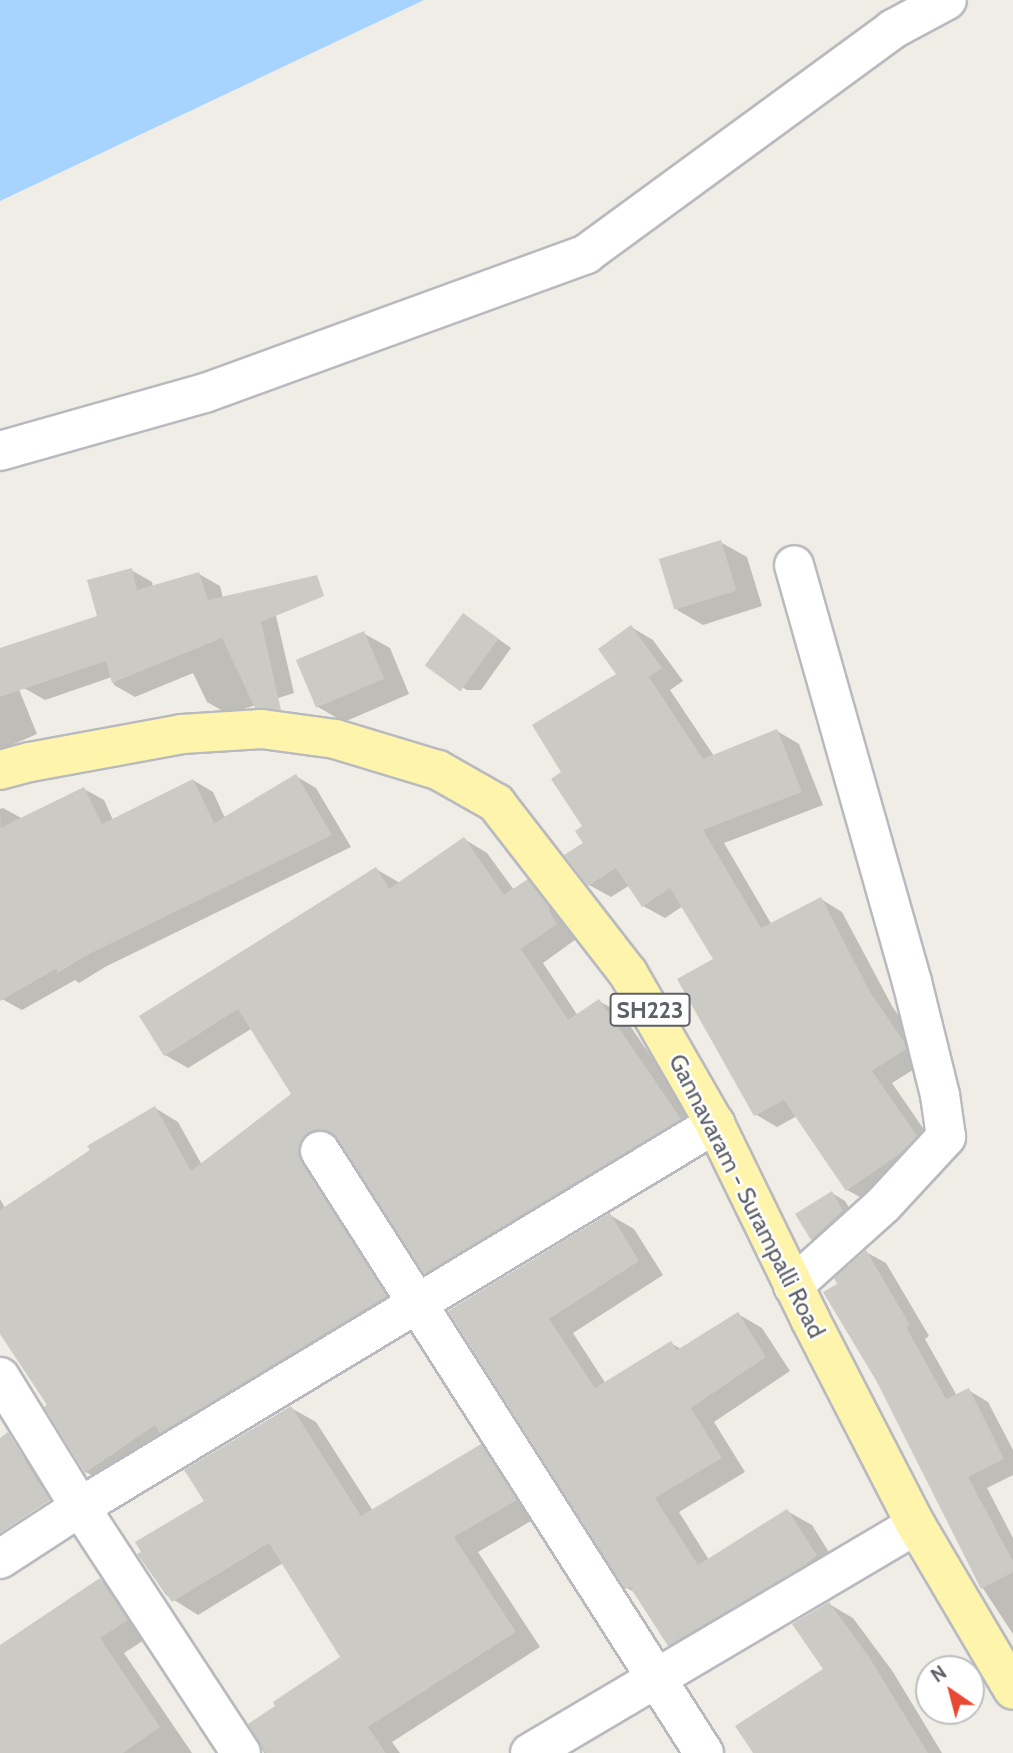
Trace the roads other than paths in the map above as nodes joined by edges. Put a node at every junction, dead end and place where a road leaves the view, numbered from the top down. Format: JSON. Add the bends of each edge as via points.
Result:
{"nodes":[{"id":1,"x":947,"y":0,"type":"edge"},
{"id":2,"x":0,"y":451,"type":"edge"},
{"id":3,"x":794,"y":565,"type":"dead end"},
{"id":4,"x":0,"y":770,"type":"edge"},
{"id":5,"x":715,"y":1124,"type":"junction"},
{"id":6,"x":320,"y":1151,"type":"dead end"},
{"id":7,"x":793,"y":1286,"type":"junction"},
{"id":8,"x":419,"y":1302,"type":"junction"},
{"id":9,"x":0,"y":1377,"type":"edge"},
{"id":10,"x":80,"y":1507,"type":"junction"},
{"id":11,"x":916,"y":1525,"type":"junction"},
{"id":12,"x":0,"y":1559,"type":"edge"},
{"id":13,"x":655,"y":1677,"type":"junction"},
{"id":14,"x":1013,"y":1690,"type":"edge"},
{"id":15,"x":241,"y":1753,"type":"edge"},
{"id":16,"x":530,"y":1753,"type":"edge"},
{"id":17,"x":704,"y":1753,"type":"edge"}],
"edges":[{"from":1,"to":2,"type":"street","via":[[892,29],[586,254],[205,393]]},
{"from":3,"to":7,"type":"street","via":[[912,982],[946,1138],[883,1205]]},
{"from":4,"to":5,"type":"main road","name":"Gannavaram - Surampalli Road","number":"SH223","via":[[182,734],[262,729],[335,738],[438,770],[496,803],[628,973]]},
{"from":5,"to":7,"type":"main road","name":"Gannavaram - Surampalli Road","number":"SH223"},
{"from":5,"to":8,"type":"street"},
{"from":6,"to":8,"type":"street"},
{"from":7,"to":11,"type":"main road","name":"Gannavaram - Surampalli Road","number":"SH223"},
{"from":8,"to":10,"type":"street"},
{"from":8,"to":13,"type":"street"},
{"from":9,"to":10,"type":"street"},
{"from":10,"to":12,"type":"street"},
{"from":10,"to":15,"type":"street"},
{"from":11,"to":13,"type":"street"},
{"from":11,"to":14,"type":"main road","name":"Gannavaram - Surampalli Road","number":"SH223"},
{"from":13,"to":16,"type":"street"},
{"from":13,"to":17,"type":"street"}]}
